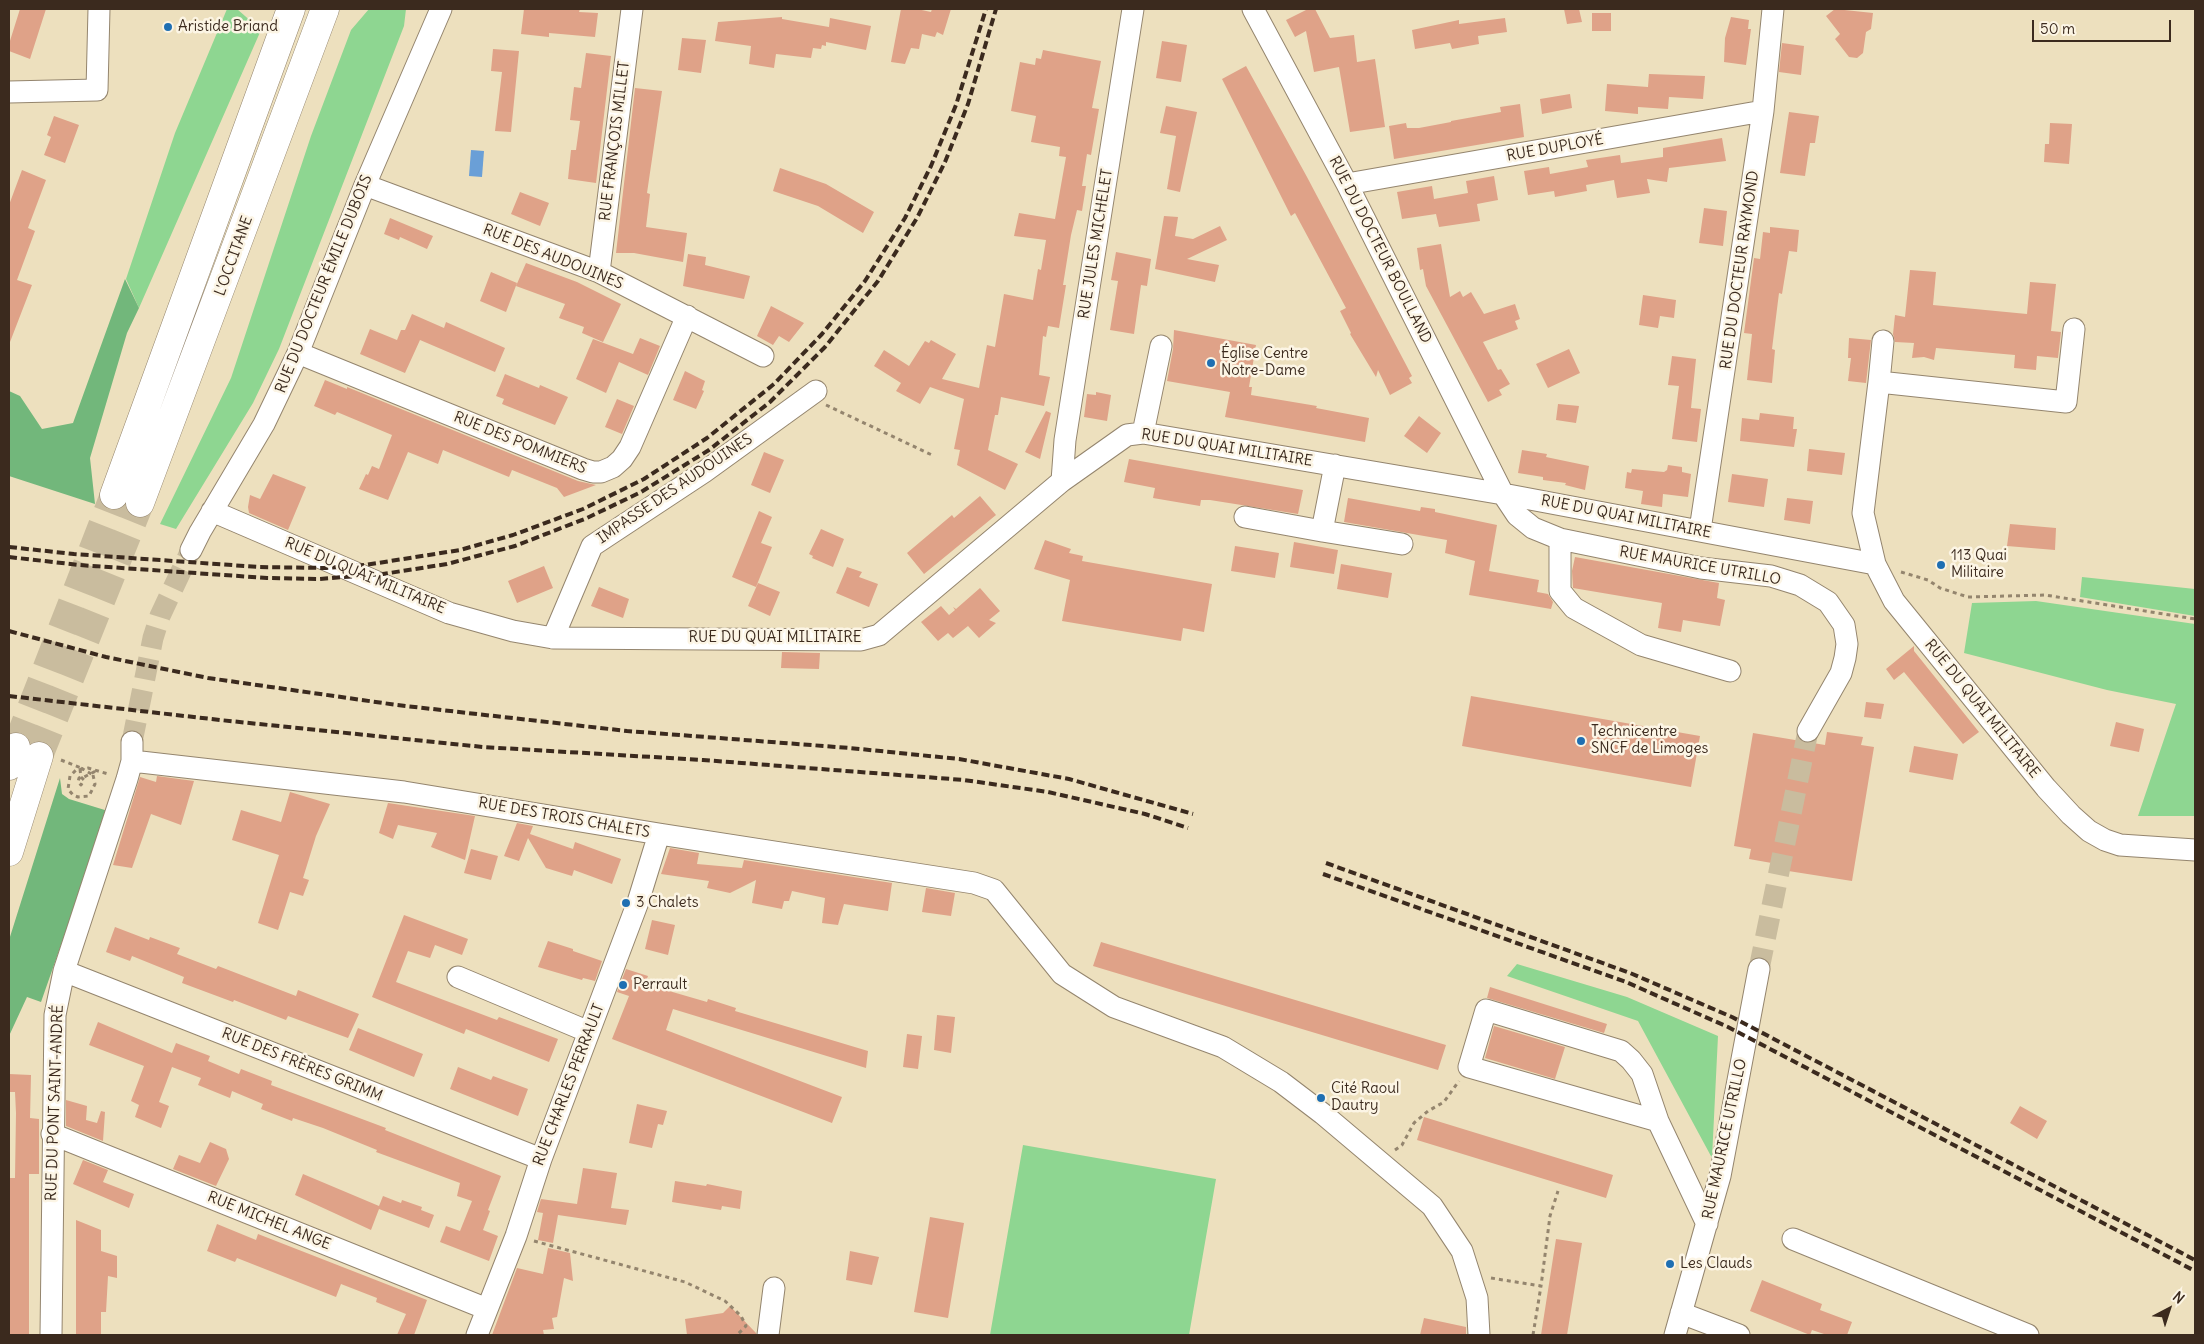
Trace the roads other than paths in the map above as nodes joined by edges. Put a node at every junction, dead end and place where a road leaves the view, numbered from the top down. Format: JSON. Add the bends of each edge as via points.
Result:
{"nodes":[{"id":1,"x":99,"y":9,"type":"edge"},
{"id":2,"x":291,"y":9,"type":"edge"},
{"id":3,"x":325,"y":9,"type":"edge"},
{"id":4,"x":441,"y":9,"type":"edge"},
{"id":5,"x":632,"y":9,"type":"edge"},
{"id":6,"x":1133,"y":9,"type":"edge"},
{"id":7,"x":1253,"y":9,"type":"edge"},
{"id":8,"x":1773,"y":9,"type":"edge"},
{"id":9,"x":9,"y":92,"type":"edge"},
{"id":10,"x":1763,"y":111,"type":"junction"},
{"id":11,"x":364,"y":184,"type":"junction"},
{"id":12,"x":1347,"y":184,"type":"junction"},
{"id":13,"x":599,"y":272,"type":"junction"},
{"id":14,"x":687,"y":316,"type":"junction"},
{"id":15,"x":2074,"y":329,"type":"dead end"},
{"id":16,"x":1883,"y":341,"type":"dead end"},
{"id":17,"x":1161,"y":346,"type":"dead end"},
{"id":18,"x":298,"y":353,"type":"junction"},
{"id":19,"x":763,"y":356,"type":"dead end"},
{"id":20,"x":1879,"y":382,"type":"junction"},
{"id":21,"x":816,"y":390,"type":"road end"},
{"id":22,"x":1143,"y":433,"type":"junction"},
{"id":23,"x":1335,"y":465,"type":"junction"},
{"id":24,"x":1062,"y":480,"type":"junction"},
{"id":25,"x":1503,"y":494,"type":"junction"},
{"id":26,"x":114,"y":495,"type":"tunnel mouth"},
{"id":27,"x":140,"y":503,"type":"tunnel mouth"},
{"id":28,"x":212,"y":511,"type":"junction"},
{"id":29,"x":1245,"y":517,"type":"dead end"},
{"id":30,"x":1700,"y":530,"type":"junction"},
{"id":31,"x":1322,"y":531,"type":"junction"},
{"id":32,"x":1560,"y":539,"type":"junction"},
{"id":33,"x":1402,"y":544,"type":"dead end"},
{"id":34,"x":191,"y":550,"type":"tunnel mouth"},
{"id":35,"x":1875,"y":564,"type":"junction"},
{"id":36,"x":553,"y":638,"type":"junction"},
{"id":37,"x":1730,"y":671,"type":"dead end"},
{"id":38,"x":1808,"y":731,"type":"tunnel mouth"},
{"id":39,"x":132,"y":752,"type":"joint"},
{"id":40,"x":21,"y":757,"type":"tunnel mouth"},
{"id":41,"x":659,"y":834,"type":"junction"},
{"id":42,"x":2195,"y":850,"type":"edge"},
{"id":43,"x":9,"y":852,"type":"edge"},
{"id":44,"x":1759,"y":969,"type":"tunnel mouth"},
{"id":45,"x":64,"y":971,"type":"junction"},
{"id":46,"x":458,"y":977,"type":"dead end"},
{"id":47,"x":589,"y":1032,"type":"junction"},
{"id":48,"x":1658,"y":1121,"type":"junction"},
{"id":49,"x":52,"y":1134,"type":"junction"},
{"id":50,"x":541,"y":1159,"type":"junction"},
{"id":51,"x":1707,"y":1224,"type":"junction"},
{"id":52,"x":1793,"y":1239,"type":"dead end"},
{"id":53,"x":774,"y":1288,"type":"dead end"},
{"id":54,"x":487,"y":1309,"type":"junction"},
{"id":55,"x":1681,"y":1313,"type":"junction"},
{"id":56,"x":51,"y":1335,"type":"edge"},
{"id":57,"x":477,"y":1335,"type":"edge"},
{"id":58,"x":768,"y":1335,"type":"edge"},
{"id":59,"x":1478,"y":1335,"type":"edge"},
{"id":60,"x":1675,"y":1335,"type":"edge"},
{"id":61,"x":1739,"y":1335,"type":"edge"},
{"id":62,"x":2028,"y":1335,"type":"edge"}],
"edges":[{"from":1,"to":9,"type":"street","via":[[97,90]]},
{"from":2,"to":26,"type":"highway","name":"L'OCCITANE"},
{"from":3,"to":27,"type":"highway","name":"L'OCCITANE"},
{"from":4,"to":11,"type":"street","name":"RUE DU DOCTEUR ÉMILE DUBOIS"},
{"from":5,"to":13,"type":"street","name":"RUE FRANÇOIS MILLET"},
{"from":6,"to":24,"type":"street","name":"RUE JULES MICHELET","via":[[1065,440]]},
{"from":7,"to":12,"type":"street","name":"RUE DU DOCTEUR BOULLAND"},
{"from":8,"to":10,"type":"street","name":"RUE DU DOCTEUR RAYMOND"},
{"from":10,"to":12,"type":"street","name":"RUE DUPLOYÉ"},
{"from":10,"to":30,"type":"street","name":"RUE DU DOCTEUR RAYMOND"},
{"from":11,"to":13,"type":"street","name":"RUE DES AUDOUINES"},
{"from":11,"to":18,"type":"street","name":"RUE DU DOCTEUR ÉMILE DUBOIS"},
{"from":12,"to":25,"type":"street","name":"RUE DU DOCTEUR BOULLAND"},
{"from":13,"to":14,"type":"street","name":"RUE DES AUDOUINES"},
{"from":14,"to":18,"type":"street","name":"RUE DES POMMIERS","via":[[630,447],[622,459],[602,472],[583,469]]},
{"from":14,"to":19,"type":"street","name":"RUE DES AUDOUINES"},
{"from":15,"to":20,"type":"street","via":[[2066,402]]},
{"from":16,"to":20,"type":"street"},
{"from":17,"to":22,"type":"street"},
{"from":18,"to":28,"type":"street","name":"RUE DU DOCTEUR ÉMILE DUBOIS","via":[[264,424]]},
{"from":20,"to":35,"type":"street","via":[[1863,513]]},
{"from":21,"to":36,"type":"street","name":"IMPASSE DES AUDOUINES","via":[[704,472],[592,546]]},
{"from":22,"to":23,"type":"street","name":"RUE DU QUAI MILITAIRE"},
{"from":22,"to":24,"type":"street","name":"RUE DU QUAI MILITAIRE","via":[[1127,435]]},
{"from":23,"to":25,"type":"street","name":"RUE DU QUAI MILITAIRE"},
{"from":23,"to":31,"type":"street"},
{"from":24,"to":36,"type":"street","name":"RUE DU QUAI MILITAIRE","via":[[879,635],[861,640]]},
{"from":25,"to":30,"type":"street","name":"RUE DU QUAI MILITAIRE"},
{"from":25,"to":32,"type":"street","name":"RUE MAURICE UTRILLO","via":[[1516,515],[1533,528]]},
{"from":28,"to":34,"type":"street","name":"RUE DU DOCTEUR ÉMILE DUBOIS"},
{"from":28,"to":36,"type":"street","name":"RUE DU QUAI MILITAIRE","via":[[449,613]]},
{"from":29,"to":31,"type":"street"},
{"from":30,"to":35,"type":"street","name":"RUE DU QUAI MILITAIRE"},
{"from":31,"to":33,"type":"street"},
{"from":32,"to":37,"type":"street","via":[[1560,591],[1574,608],[1641,645]]},
{"from":32,"to":38,"type":"street","name":"RUE MAURICE UTRILLO","via":[[1702,568],[1771,576],[1800,585],[1828,602],[1844,625],[1845,658],[1841,673]]},
{"from":35,"to":42,"type":"street","name":"RUE DU QUAI MILITAIRE","via":[[1899,608],[2046,788],[2088,831],[2120,845]]},
{"from":39,"to":41,"type":"street","name":"RUE DES TROIS CHALETS"},
{"from":39,"to":45,"type":"street","name":"RUE DU PONT SAINT-ANDRÉ"},
{"from":40,"to":43,"type":"highway"},
{"from":41,"to":47,"type":"street","name":"RUE CHARLES PERRAULT","via":[[638,902]]},
{"from":41,"to":59,"type":"street","name":"RUE DES TROIS CHALETS","via":[[974,883],[994,890],[1062,974],[1114,1007],[1223,1047],[1281,1082],[1432,1206],[1462,1251],[1477,1298]]},
{"from":44,"to":51,"type":"street","name":"RUE MAURICE UTRILLO","via":[[1720,1176]]},
{"from":45,"to":49,"type":"street","name":"RUE DU PONT SAINT-ANDRÉ","via":[[55,1015]]},
{"from":45,"to":50,"type":"street","name":"RUE DES FRÈRES GRIMM"},
{"from":46,"to":47,"type":"street"},
{"from":47,"to":50,"type":"street","name":"RUE CHARLES PERRAULT"},
{"from":48,"to":48,"type":"street","via":[[1642,1074],[1621,1051],[1486,1010],[1469,1067]]},
{"from":48,"to":51,"type":"street"},
{"from":49,"to":54,"type":"street","name":"RUE MICHEL ANGE"},
{"from":49,"to":56,"type":"street","name":"RUE DU PONT SAINT-ANDRÉ"},
{"from":50,"to":54,"type":"street","name":"RUE CHARLES PERRAULT","via":[[516,1236]]},
{"from":51,"to":55,"type":"street","name":"RUE MAURICE UTRILLO"},
{"from":52,"to":62,"type":"street"},
{"from":53,"to":58,"type":"street"},
{"from":54,"to":57,"type":"street","name":"RUE CHARLES PERRAULT"},
{"from":55,"to":60,"type":"street","name":"RUE MAURICE UTRILLO"},
{"from":55,"to":61,"type":"street"}]}
